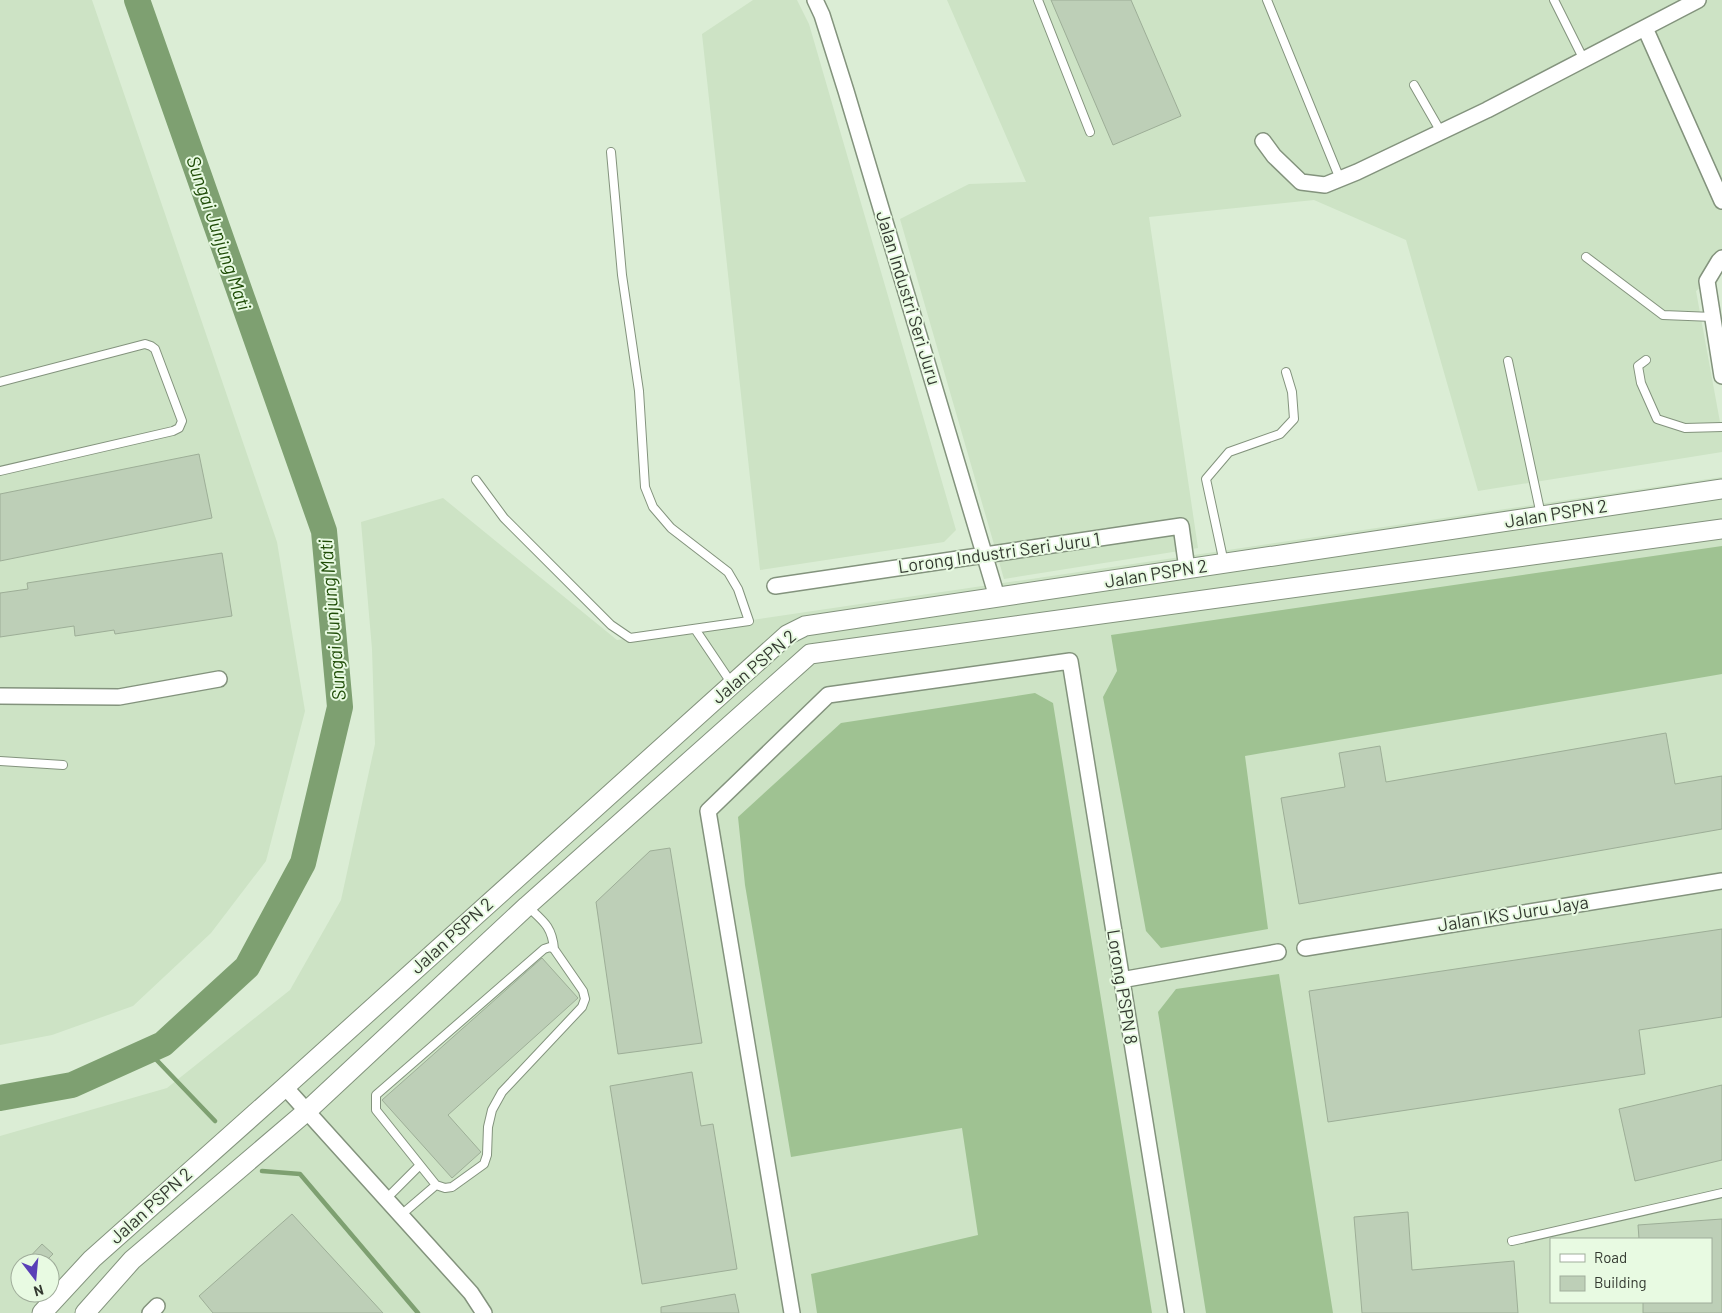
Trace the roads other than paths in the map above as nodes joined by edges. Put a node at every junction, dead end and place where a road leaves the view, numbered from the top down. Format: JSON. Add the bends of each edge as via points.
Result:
{"nodes":[{"id":1,"x":815,"y":0,"type":"edge"},
{"id":2,"x":1038,"y":0,"type":"edge"},
{"id":3,"x":1267,"y":0,"type":"edge"},
{"id":4,"x":1554,"y":0,"type":"edge"},
{"id":5,"x":1698,"y":0,"type":"edge"},
{"id":6,"x":1645,"y":28,"type":"junction"},
{"id":7,"x":1584,"y":60,"type":"junction"},
{"id":8,"x":1414,"y":85,"type":"dead end"},
{"id":9,"x":1090,"y":132,"type":"dead end"},
{"id":10,"x":1441,"y":132,"type":"junction"},
{"id":11,"x":1263,"y":142,"type":"dead end"},
{"id":12,"x":611,"y":152,"type":"dead end"},
{"id":13,"x":1340,"y":179,"type":"junction"},
{"id":14,"x":1722,"y":201,"type":"edge"},
{"id":15,"x":1586,"y":257,"type":"dead end"},
{"id":16,"x":1722,"y":258,"type":"edge"},
{"id":17,"x":1713,"y":318,"type":"junction"},
{"id":18,"x":1646,"y":360,"type":"dead end"},
{"id":19,"x":1508,"y":361,"type":"dead end"},
{"id":20,"x":1286,"y":372,"type":"dead end"},
{"id":21,"x":1722,"y":376,"type":"edge"},
{"id":22,"x":0,"y":382,"type":"edge"},
{"id":23,"x":1722,"y":427,"type":"edge"},
{"id":24,"x":0,"y":471,"type":"edge"},
{"id":25,"x":476,"y":480,"type":"dead end"},
{"id":26,"x":1722,"y":489,"type":"edge"},
{"id":27,"x":1542,"y":517,"type":"junction"},
{"id":28,"x":1722,"y":529,"type":"edge"},
{"id":29,"x":985,"y":555,"type":"junction"},
{"id":30,"x":1224,"y":563,"type":"junction"},
{"id":31,"x":1187,"y":570,"type":"junction"},
{"id":32,"x":775,"y":586,"type":"dead end"},
{"id":33,"x":997,"y":597,"type":"junction"},
{"id":34,"x":695,"y":628,"type":"junction"},
{"id":35,"x":219,"y":679,"type":"dead end"},
{"id":36,"x":732,"y":684,"type":"junction"},
{"id":37,"x":0,"y":696,"type":"edge"},
{"id":38,"x":0,"y":761,"type":"edge"},
{"id":39,"x":63,"y":765,"type":"dead end"},
{"id":40,"x":1722,"y":881,"type":"edge"},
{"id":41,"x":527,"y":906,"type":"junction"},
{"id":42,"x":1305,"y":948,"type":"dead end"},
{"id":43,"x":554,"y":949,"type":"junction"},
{"id":44,"x":1278,"y":952,"type":"dead end"},
{"id":45,"x":1121,"y":980,"type":"junction"},
{"id":46,"x":285,"y":1087,"type":"junction"},
{"id":47,"x":307,"y":1112,"type":"junction"},
{"id":48,"x":420,"y":1165,"type":"junction"},
{"id":49,"x":436,"y":1185,"type":"junction"},
{"id":50,"x":1722,"y":1193,"type":"edge"},
{"id":51,"x":386,"y":1199,"type":"junction"},
{"id":52,"x":401,"y":1215,"type":"junction"},
{"id":53,"x":1512,"y":1241,"type":"dead end"},
{"id":54,"x":42,"y":1313,"type":"edge"},
{"id":55,"x":85,"y":1313,"type":"edge"},
{"id":56,"x":484,"y":1313,"type":"edge"},
{"id":57,"x":792,"y":1313,"type":"edge"},
{"id":58,"x":1176,"y":1313,"type":"edge"}],
"edges":[{"from":1,"to":29,"type":"street","name":"Jalan Industri Seri Juru","via":[[846,91]]},
{"from":2,"to":9,"type":"lane"},
{"from":3,"to":13,"type":"lane"},
{"from":4,"to":7,"type":"lane"},
{"from":5,"to":6,"type":"street"},
{"from":6,"to":7,"type":"street"},
{"from":6,"to":14,"type":"street"},
{"from":7,"to":10,"type":"street"},
{"from":8,"to":10,"type":"lane"},
{"from":10,"to":13,"type":"street"},
{"from":11,"to":13,"type":"street","via":[[1300,182],[1325,185]]},
{"from":12,"to":34,"type":"lane","via":[[622,275],[639,391],[645,488],[653,508],[671,528],[728,572],[749,621]]},
{"from":15,"to":17,"type":"lane","via":[[1663,315]]},
{"from":16,"to":17,"type":"street","via":[[1707,281]]},
{"from":17,"to":21,"type":"street"},
{"from":18,"to":23,"type":"lane","via":[[1638,366],[1641,383],[1657,419],[1685,428]]},
{"from":19,"to":27,"type":"lane"},
{"from":20,"to":30,"type":"lane","via":[[1292,392],[1294,419],[1280,434],[1229,452],[1206,479]]},
{"from":22,"to":24,"type":"lane","via":[[145,344],[155,349],[182,421],[173,431]]},
{"from":25,"to":34,"type":"lane","via":[[504,518],[611,625],[630,638]]},
{"from":26,"to":27,"type":"street","name":"Jalan PSPN 2"},
{"from":27,"to":30,"type":"street","name":"Jalan PSPN 2"},
{"from":28,"to":41,"type":"street","name":"Jalan PSPN 2","via":[[810,654]]},
{"from":29,"to":31,"type":"street","name":"Lorong Industri Seri Juru 1","via":[[1180,526]]},
{"from":29,"to":32,"type":"street","name":"Lorong Industri Seri Juru 1"},
{"from":29,"to":33,"type":"street","name":"Jalan Industri Seri Juru"},
{"from":30,"to":31,"type":"street","name":"Jalan PSPN 2"},
{"from":31,"to":33,"type":"street","name":"Jalan PSPN 2"},
{"from":33,"to":36,"type":"street","name":"Jalan PSPN 2","via":[[805,626],[787,635]]},
{"from":34,"to":36,"type":"lane"},
{"from":35,"to":37,"type":"street","via":[[119,697]]},
{"from":36,"to":46,"type":"street","name":"Jalan PSPN 2"},
{"from":38,"to":39,"type":"lane"},
{"from":40,"to":42,"type":"street","name":"Jalan IKS Juru Jaya"},
{"from":41,"to":43,"type":"lane","via":[[550,930]]},
{"from":41,"to":47,"type":"street","name":"Jalan PSPN 2"},
{"from":43,"to":48,"type":"lane","via":[[544,949],[376,1095],[376,1110]]},
{"from":43,"to":49,"type":"lane","via":[[583,991],[582,1007],[502,1092],[492,1110],[488,1155],[484,1164],[452,1187]]},
{"from":44,"to":45,"type":"street"},
{"from":45,"to":57,"type":"street","name":"Lorong PSPN 8","via":[[1070,661],[828,695],[708,811]]},
{"from":45,"to":58,"type":"street","name":"Lorong PSPN 8"},
{"from":46,"to":47,"type":"street"},
{"from":46,"to":54,"type":"street","name":"Jalan PSPN 2","via":[[92,1259]]},
{"from":47,"to":51,"type":"street"},
{"from":47,"to":55,"type":"street","name":"Jalan PSPN 2","via":[[132,1260]]},
{"from":48,"to":49,"type":"lane"},
{"from":48,"to":51,"type":"lane"},
{"from":49,"to":52,"type":"lane"},
{"from":50,"to":53,"type":"lane"},
{"from":51,"to":52,"type":"street"},
{"from":52,"to":56,"type":"street","via":[[471,1293]]}]}
